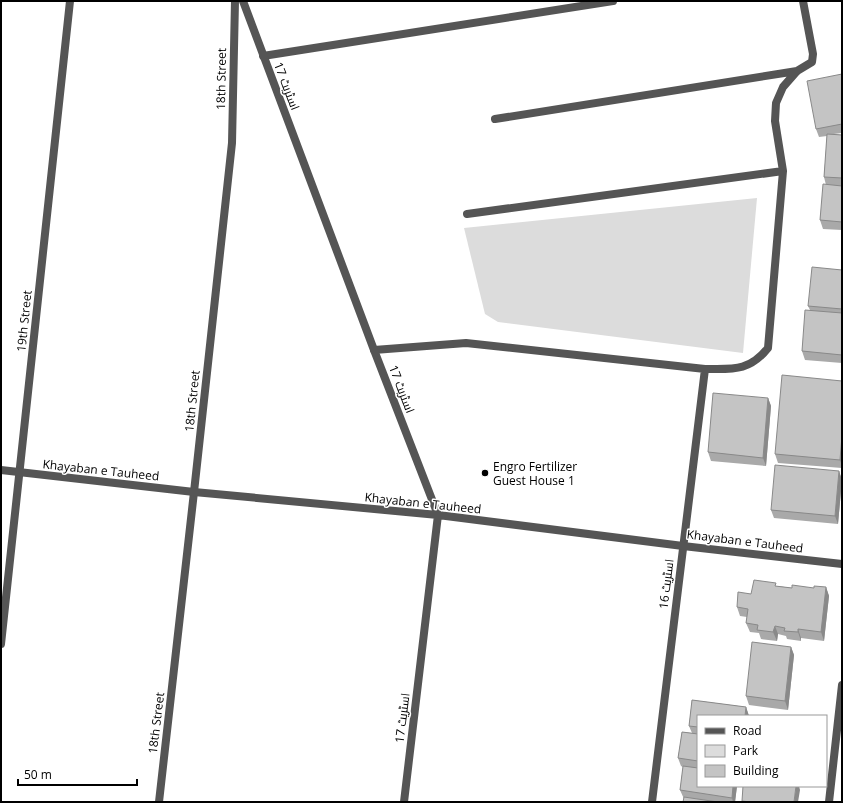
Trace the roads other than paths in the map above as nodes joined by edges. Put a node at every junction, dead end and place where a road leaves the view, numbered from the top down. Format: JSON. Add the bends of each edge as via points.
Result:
{"nodes":[{"id":1,"x":70,"y":1,"type":"edge"},
{"id":2,"x":235,"y":1,"type":"edge"},
{"id":3,"x":243,"y":1,"type":"edge"},
{"id":4,"x":613,"y":1,"type":"edge"},
{"id":5,"x":803,"y":1,"type":"edge"},
{"id":6,"x":263,"y":56,"type":"junction"},
{"id":7,"x":797,"y":71,"type":"junction"},
{"id":8,"x":495,"y":119,"type":"dead end"},
{"id":9,"x":783,"y":171,"type":"junction"},
{"id":10,"x":467,"y":214,"type":"dead end"},
{"id":11,"x":374,"y":350,"type":"junction"},
{"id":12,"x":705,"y":369,"type":"junction"},
{"id":13,"x":1,"y":470,"type":"edge"},
{"id":14,"x":20,"y":472,"type":"junction"},
{"id":15,"x":194,"y":492,"type":"junction"},
{"id":16,"x":438,"y":516,"type":"junction"},
{"id":17,"x":683,"y":546,"type":"junction"},
{"id":18,"x":842,"y":564,"type":"edge"},
{"id":19,"x":1,"y":644,"type":"edge"},
{"id":20,"x":842,"y":685,"type":"edge"},
{"id":21,"x":158,"y":802,"type":"edge"},
{"id":22,"x":404,"y":802,"type":"edge"},
{"id":23,"x":652,"y":802,"type":"edge"},
{"id":24,"x":829,"y":802,"type":"edge"}],
"edges":[{"from":1,"to":14,"type":"street","name":"19th Street"},
{"from":2,"to":15,"type":"street","name":"18th Street","via":[[232,143]]},
{"from":3,"to":6,"type":"street","name":"اسٹریٹ 17"},
{"from":4,"to":6,"type":"street"},
{"from":5,"to":7,"type":"street","via":[[813,54],[812,62]]},
{"from":6,"to":11,"type":"street","name":"اسٹریٹ 17"},
{"from":7,"to":8,"type":"street"},
{"from":7,"to":9,"type":"street","via":[[784,87],[776,103],[775,121]]},
{"from":9,"to":10,"type":"street"},
{"from":9,"to":12,"type":"street","via":[[768,348],[762,356],[739,369]]},
{"from":11,"to":12,"type":"street","via":[[466,343]]},
{"from":11,"to":16,"type":"street","name":"اسٹریٹ 17"},
{"from":12,"to":17,"type":"street","name":"اسٹریٹ 16"},
{"from":13,"to":14,"type":"street","name":"Khayaban e Tauheed"},
{"from":14,"to":15,"type":"street","name":"Khayaban e Tauheed"},
{"from":14,"to":19,"type":"street","name":"19th Street"},
{"from":15,"to":16,"type":"street","name":"Khayaban e Tauheed"},
{"from":15,"to":21,"type":"street","name":"18th Street"},
{"from":16,"to":17,"type":"street","name":"Khayaban e Tauheed"},
{"from":16,"to":22,"type":"street","name":"اسٹریٹ 17"},
{"from":17,"to":18,"type":"street","name":"Khayaban e Tauheed"},
{"from":17,"to":23,"type":"street","name":"اسٹریٹ 16"},
{"from":20,"to":24,"type":"street"}]}
